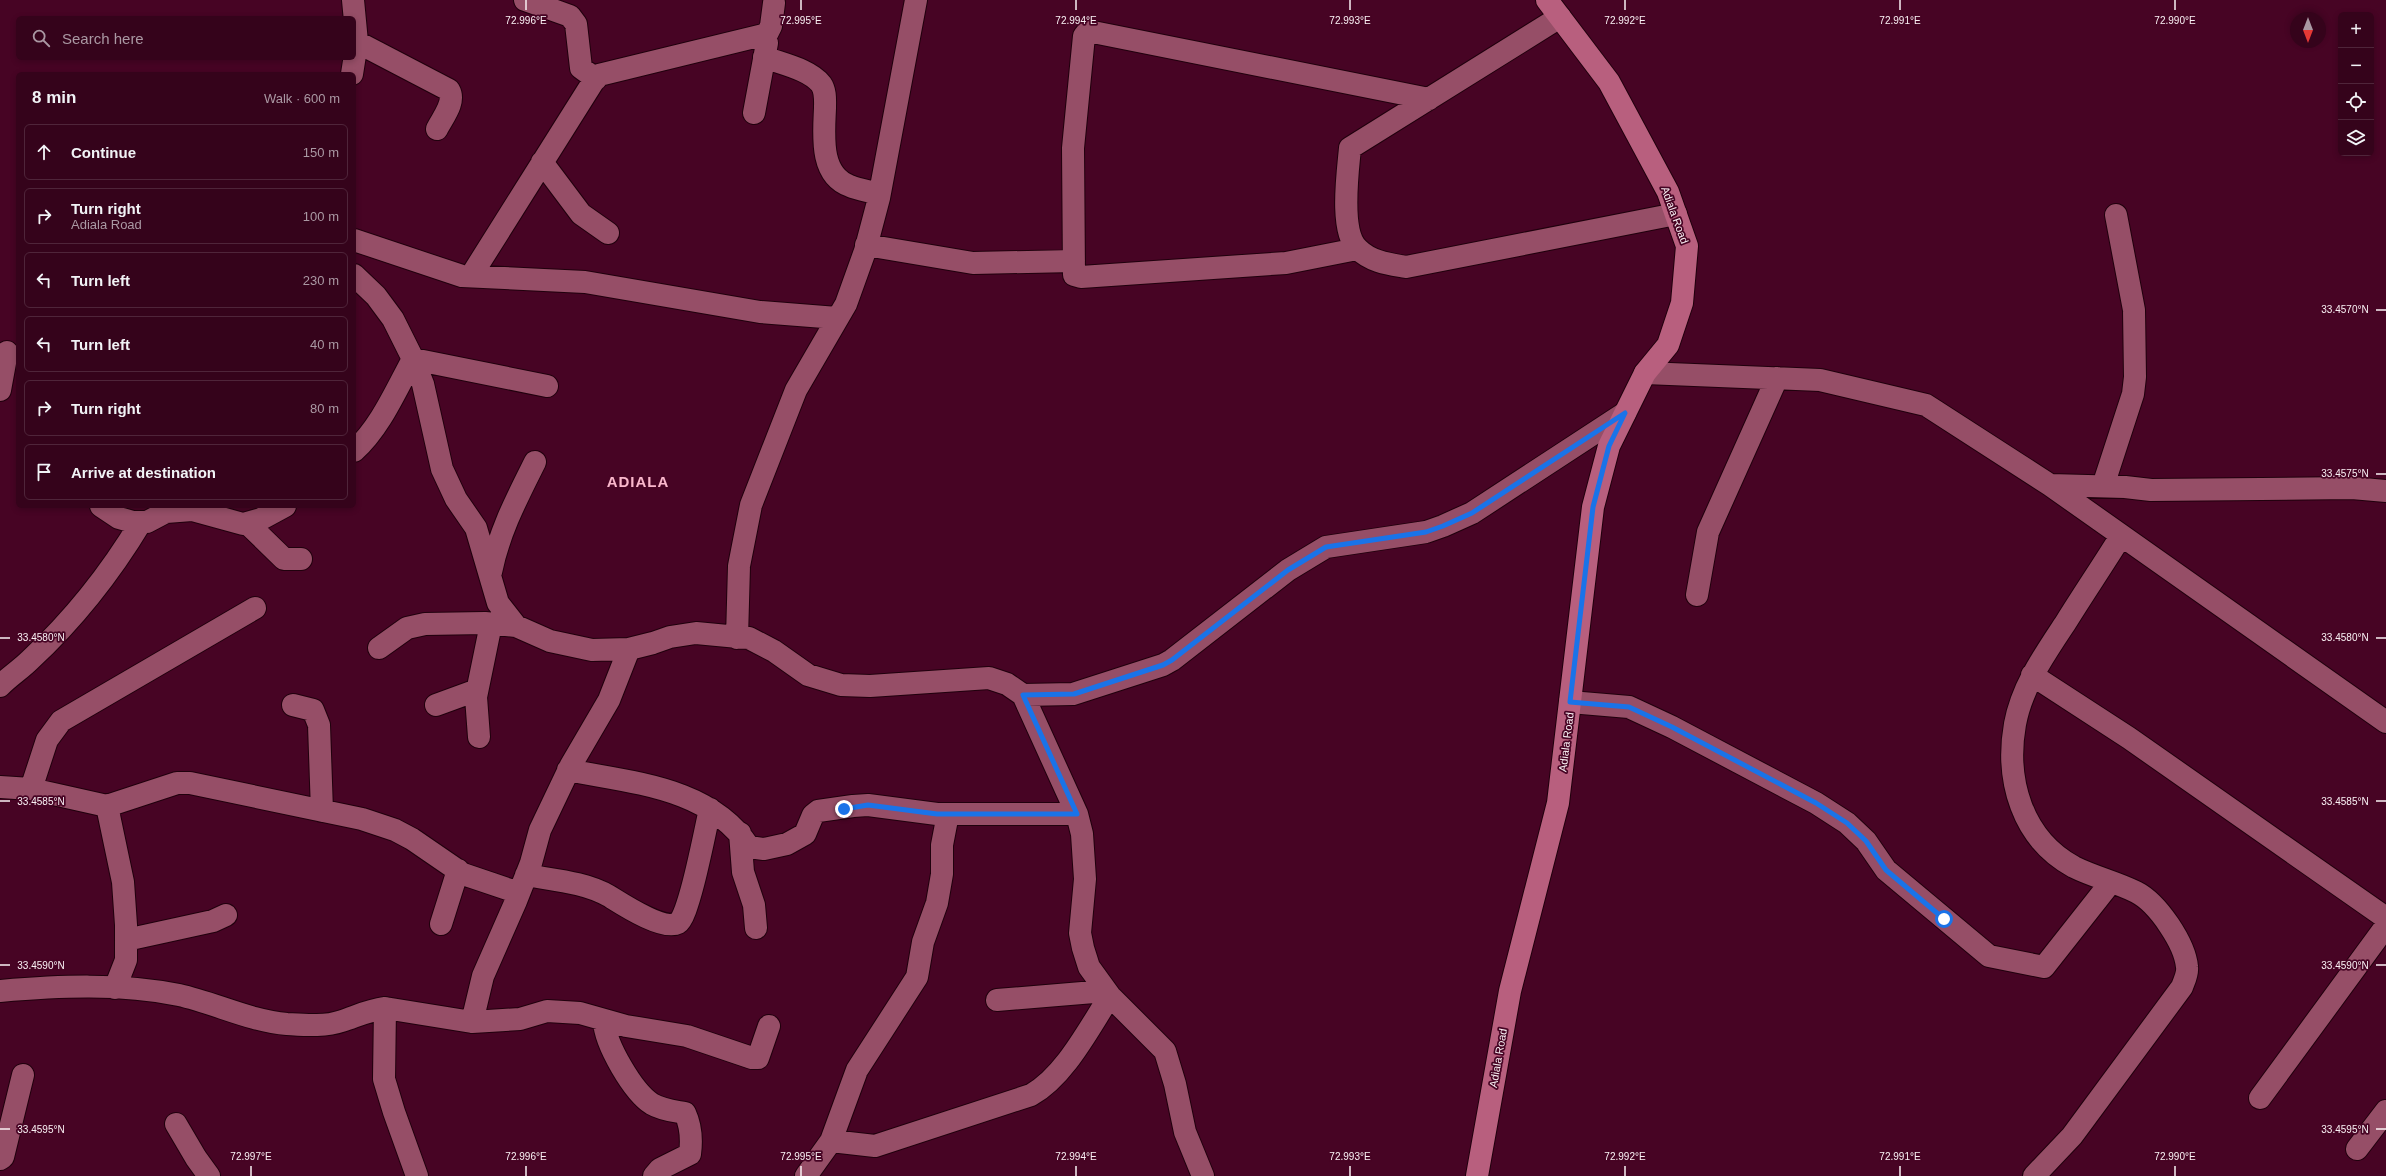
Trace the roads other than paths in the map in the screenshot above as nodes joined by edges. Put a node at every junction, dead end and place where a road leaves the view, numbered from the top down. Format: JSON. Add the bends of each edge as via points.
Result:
{"nodes":[{"id":1,"x":353,"y":0,"type":"edge"},
{"id":2,"x":525,"y":0,"type":"edge"},
{"id":3,"x":916,"y":0,"type":"edge"},
{"id":4,"x":774,"y":1,"type":"edge"},
{"id":5,"x":1553,"y":8,"type":"edge"},
{"id":6,"x":355,"y":16,"type":"edge"},
{"id":7,"x":356,"y":32,"type":"edge"},
{"id":8,"x":767,"y":34,"type":"junction"},
{"id":9,"x":357,"y":42,"type":"junction"},
{"id":10,"x":356,"y":48,"type":"edge"},
{"id":11,"x":764,"y":58,"type":"junction"},
{"id":12,"x":354,"y":60,"type":"edge"},
{"id":13,"x":352,"y":72,"type":"edge"},
{"id":14,"x":596,"y":79,"type":"junction"},
{"id":15,"x":1429,"y":99,"type":"junction"},
{"id":16,"x":754,"y":113,"type":"dead end"},
{"id":17,"x":437,"y":129,"type":"dead end"},
{"id":18,"x":542,"y":162,"type":"junction"},
{"id":19,"x":879,"y":194,"type":"junction"},
{"id":20,"x":1676,"y":214,"type":"junction"},
{"id":21,"x":2116,"y":214,"type":"dead end"},
{"id":22,"x":608,"y":233,"type":"dead end"},
{"id":23,"x":356,"y":241,"type":"edge"},
{"id":24,"x":866,"y":245,"type":"junction"},
{"id":25,"x":1357,"y":249,"type":"junction"},
{"id":26,"x":1074,"y":261,"type":"junction"},
{"id":27,"x":471,"y":276,"type":"junction"},
{"id":28,"x":356,"y":277,"type":"edge"},
{"id":29,"x":837,"y":318,"type":"junction"},
{"id":30,"x":8,"y":354,"type":"edge"},
{"id":31,"x":413,"y":359,"type":"junction"},
{"id":32,"x":1645,"y":373,"type":"junction"},
{"id":33,"x":1777,"y":378,"type":"junction"},
{"id":34,"x":547,"y":386,"type":"dead end"},
{"id":35,"x":0,"y":390,"type":"edge"},
{"id":36,"x":1625,"y":413,"type":"junction"},
{"id":37,"x":356,"y":449,"type":"edge"},
{"id":38,"x":535,"y":462,"type":"dead end"},
{"id":39,"x":2050,"y":485,"type":"junction"},
{"id":40,"x":2103,"y":486,"type":"junction"},
{"id":41,"x":2386,"y":491,"type":"edge"},
{"id":42,"x":104,"y":508,"type":"edge"},
{"id":43,"x":281,"y":508,"type":"edge"},
{"id":44,"x":141,"y":522,"type":"junction"},
{"id":45,"x":247,"y":523,"type":"junction"},
{"id":46,"x":2121,"y":536,"type":"junction"},
{"id":47,"x":301,"y":559,"type":"dead end"},
{"id":48,"x":490,"y":576,"type":"junction"},
{"id":49,"x":1697,"y":595,"type":"dead end"},
{"id":50,"x":255,"y":608,"type":"dead end"},
{"id":51,"x":491,"y":624,"type":"junction"},
{"id":52,"x":516,"y":626,"type":"junction"},
{"id":53,"x":737,"y":638,"type":"junction"},
{"id":54,"x":379,"y":648,"type":"dead end"},
{"id":55,"x":629,"y":649,"type":"junction"},
{"id":56,"x":2032,"y":675,"type":"junction"},
{"id":57,"x":0,"y":686,"type":"edge"},
{"id":58,"x":476,"y":690,"type":"junction"},
{"id":59,"x":1023,"y":695,"type":"junction"},
{"id":60,"x":1570,"y":702,"type":"junction"},
{"id":61,"x":293,"y":705,"type":"dead end"},
{"id":62,"x":436,"y":705,"type":"dead end"},
{"id":63,"x":2386,"y":722,"type":"edge"},
{"id":64,"x":479,"y":737,"type":"dead end"},
{"id":65,"x":568,"y":770,"type":"junction"},
{"id":66,"x":0,"y":787,"type":"edge"},
{"id":67,"x":31,"y":789,"type":"junction"},
{"id":68,"x":107,"y":806,"type":"junction"},
{"id":69,"x":710,"y":809,"type":"junction"},
{"id":70,"x":322,"y":811,"type":"junction"},
{"id":71,"x":948,"y":814,"type":"junction"},
{"id":72,"x":1077,"y":814,"type":"junction"},
{"id":73,"x":740,"y":833,"type":"junction"},
{"id":74,"x":458,"y":870,"type":"junction"},
{"id":75,"x":2112,"y":882,"type":"junction"},
{"id":76,"x":523,"y":884,"type":"junction"},
{"id":77,"x":226,"y":915,"type":"dead end"},
{"id":78,"x":2386,"y":918,"type":"edge"},
{"id":79,"x":440,"y":924,"type":"dead end"},
{"id":80,"x":2386,"y":926,"type":"edge"},
{"id":81,"x":756,"y":928,"type":"dead end"},
{"id":82,"x":126,"y":940,"type":"junction"},
{"id":83,"x":115,"y":988,"type":"junction"},
{"id":84,"x":0,"y":991,"type":"edge"},
{"id":85,"x":1108,"y":993,"type":"junction"},
{"id":86,"x":997,"y":1000,"type":"dead end"},
{"id":87,"x":385,"y":1008,"type":"junction"},
{"id":88,"x":604,"y":1021,"type":"junction"},
{"id":89,"x":472,"y":1022,"type":"junction"},
{"id":90,"x":770,"y":1026,"type":"dead end"},
{"id":91,"x":23,"y":1075,"type":"dead end"},
{"id":92,"x":2260,"y":1098,"type":"dead end"},
{"id":93,"x":2386,"y":1111,"type":"edge"},
{"id":94,"x":176,"y":1124,"type":"dead end"},
{"id":95,"x":830,"y":1141,"type":"junction"},
{"id":96,"x":2358,"y":1149,"type":"dead end"},
{"id":97,"x":0,"y":1159,"type":"edge"},
{"id":98,"x":209,"y":1176,"type":"edge"},
{"id":99,"x":417,"y":1176,"type":"edge"},
{"id":100,"x":654,"y":1176,"type":"edge"},
{"id":101,"x":806,"y":1176,"type":"edge"},
{"id":102,"x":1203,"y":1176,"type":"edge"},
{"id":103,"x":1477,"y":1176,"type":"edge"},
{"id":104,"x":2034,"y":1176,"type":"edge"}],
"edges":[{"from":1,"to":6,"type":"street"},
{"from":2,"to":14,"type":"street","via":[[570,16],[576,24],[581,68]]},
{"from":3,"to":19,"type":"street"},
{"from":4,"to":8,"type":"street","via":[[771,26]]},
{"from":5,"to":15,"type":"street"},
{"from":5,"to":20,"type":"main road","name":"Adiala Road","via":[[1609,82],[1668,192]]},
{"from":7,"to":9,"type":"street"},
{"from":8,"to":11,"type":"street"},
{"from":8,"to":14,"type":"street","via":[[599,75]]},
{"from":9,"to":10,"type":"street"},
{"from":9,"to":17,"type":"street","via":[[449,90],[453,96],[452,101]]},
{"from":11,"to":16,"type":"street"},
{"from":11,"to":19,"type":"street","via":[[808,74],[822,85],[825,95],[824,140],[833,173],[849,186]]},
{"from":12,"to":13,"type":"street"},
{"from":14,"to":18,"type":"street"},
{"from":15,"to":25,"type":"street","via":[[1350,148],[1346,196],[1348,228]]},
{"from":15,"to":26,"type":"street","via":[[1088,31],[1084,36],[1073,148]]},
{"from":18,"to":22,"type":"street","via":[[581,214]]},
{"from":18,"to":27,"type":"street"},
{"from":19,"to":24,"type":"street"},
{"from":20,"to":25,"type":"street","via":[[1406,267],[1381,263]]},
{"from":20,"to":32,"type":"main road","name":"Adiala Road","via":[[1687,246],[1682,303],[1668,345]]},
{"from":21,"to":40,"type":"street","via":[[2134,310],[2135,376],[2133,394]]},
{"from":23,"to":27,"type":"street","via":[[462,276]]},
{"from":24,"to":26,"type":"street","via":[[973,263]]},
{"from":24,"to":29,"type":"street","via":[[846,304]]},
{"from":25,"to":26,"type":"street","via":[[1286,263],[1081,277],[1074,275]]},
{"from":27,"to":29,"type":"street","via":[[585,282],[760,312]]},
{"from":28,"to":31,"type":"street","via":[[376,296],[393,319]]},
{"from":29,"to":53,"type":"street","via":[[796,390],[751,505],[739,566]]},
{"from":30,"to":35,"type":"street"},
{"from":31,"to":34,"type":"street"},
{"from":31,"to":37,"type":"street","via":[[378,422]]},
{"from":31,"to":48,"type":"street","via":[[423,384],[442,469],[456,500],[476,528],[486,555]]},
{"from":32,"to":33,"type":"street"},
{"from":32,"to":36,"type":"main road","name":"Adiala Road"},
{"from":33,"to":39,"type":"street","via":[[1820,380],[1926,405]]},
{"from":33,"to":49,"type":"street","via":[[1708,532]]},
{"from":36,"to":59,"type":"street","via":[[1472,513],[1443,526],[1426,532],[1326,547],[1288,570],[1163,665],[1074,694]]},
{"from":36,"to":60,"type":"main road","name":"Adiala Road","via":[[1609,446],[1593,507]]},
{"from":38,"to":48,"type":"street","via":[[496,546]]},
{"from":39,"to":40,"type":"street"},
{"from":39,"to":46,"type":"street"},
{"from":40,"to":41,"type":"street","via":[[2151,490],[2352,488]]},
{"from":42,"to":44,"type":"street","via":[[119,518]]},
{"from":43,"to":45,"type":"street","via":[[260,520]]},
{"from":44,"to":45,"type":"street","via":[[147,522],[166,512],[192,510],[227,521]]},
{"from":44,"to":57,"type":"street","via":[[119,558],[88,598],[30,661],[13,672]]},
{"from":45,"to":47,"type":"street","via":[[284,559]]},
{"from":46,"to":56,"type":"street"},
{"from":46,"to":63,"type":"street"},
{"from":48,"to":52,"type":"street","via":[[498,603]]},
{"from":50,"to":67,"type":"street","via":[[61,721],[47,740]]},
{"from":51,"to":52,"type":"street"},
{"from":51,"to":54,"type":"street","via":[[425,624],[407,628]]},
{"from":51,"to":58,"type":"street"},
{"from":52,"to":55,"type":"street","via":[[550,641],[573,647],[592,650]]},
{"from":53,"to":55,"type":"street","via":[[696,633],[670,636]]},
{"from":53,"to":59,"type":"street","via":[[749,638],[774,651],[808,675],[842,685],[870,686],[989,678],[1008,684]]},
{"from":55,"to":65,"type":"street","via":[[609,700]]},
{"from":56,"to":75,"type":"street","via":[[2015,723],[2012,754],[2012,771],[2023,812],[2030,828],[2061,858],[2075,867]]},
{"from":56,"to":78,"type":"street","via":[[2129,738]]},
{"from":58,"to":62,"type":"street"},
{"from":58,"to":64,"type":"street"},
{"from":59,"to":72,"type":"street"},
{"from":60,"to":75,"type":"street","via":[[1629,707],[1816,803],[1847,823],[1866,841],[1886,870],[1990,956],[2044,967]]},
{"from":60,"to":103,"type":"main road","name":"Adiala Road","via":[[1558,803],[1510,991]]},
{"from":61,"to":70,"type":"street","via":[[313,710],[319,725]]},
{"from":65,"to":69,"type":"street","via":[[686,796]]},
{"from":65,"to":76,"type":"street","via":[[539,834]]},
{"from":66,"to":67,"type":"street"},
{"from":67,"to":68,"type":"street"},
{"from":68,"to":70,"type":"street","via":[[177,783],[190,783]]},
{"from":68,"to":82,"type":"street","via":[[122,882]]},
{"from":69,"to":73,"type":"street"},
{"from":69,"to":76,"type":"street","via":[[692,890],[683,917],[678,923],[663,923],[629,909],[596,890]]},
{"from":70,"to":74,"type":"street","via":[[362,819],[395,830]]},
{"from":71,"to":72,"type":"street"},
{"from":71,"to":73,"type":"street","via":[[868,805],[818,811],[813,815],[805,834],[787,844],[764,849],[749,847]]},
{"from":71,"to":95,"type":"street","via":[[942,845],[942,874],[937,903],[923,942],[917,976],[857,1070]]},
{"from":72,"to":85,"type":"street","via":[[1082,834],[1085,878],[1080,933],[1089,967]]},
{"from":73,"to":81,"type":"street","via":[[743,872],[754,905]]},
{"from":74,"to":76,"type":"street","via":[[477,880]]},
{"from":74,"to":79,"type":"street"},
{"from":75,"to":104,"type":"street","via":[[2138,892],[2164,919],[2184,949],[2186,975],[2182,987],[2072,1136]]},
{"from":76,"to":89,"type":"street","via":[[483,976]]},
{"from":77,"to":82,"type":"street","via":[[213,922]]},
{"from":80,"to":92,"type":"street"},
{"from":82,"to":83,"type":"street","via":[[126,960]]},
{"from":83,"to":84,"type":"street","via":[[56,986]]},
{"from":83,"to":87,"type":"street","via":[[180,995],[232,1012],[286,1024],[341,1022],[374,1009]]},
{"from":85,"to":86,"type":"street"},
{"from":85,"to":95,"type":"street","via":[[1066,1062],[1045,1087],[1031,1095],[875,1146]]},
{"from":85,"to":102,"type":"street","via":[[1165,1051],[1185,1132]]},
{"from":87,"to":89,"type":"street"},
{"from":87,"to":99,"type":"street","via":[[384,1079]]},
{"from":88,"to":89,"type":"street","via":[[580,1013],[547,1011],[520,1019]]},
{"from":88,"to":90,"type":"street","via":[[687,1036],[752,1058],[758,1058]]},
{"from":88,"to":100,"type":"street","via":[[604,1028],[613,1050],[643,1097],[659,1108],[685,1113],[687,1118],[692,1138],[690,1154],[660,1169]]},
{"from":91,"to":97,"type":"street","via":[[3,1157]]},
{"from":93,"to":96,"type":"street"},
{"from":94,"to":98,"type":"street"},
{"from":95,"to":101,"type":"street"}]}
